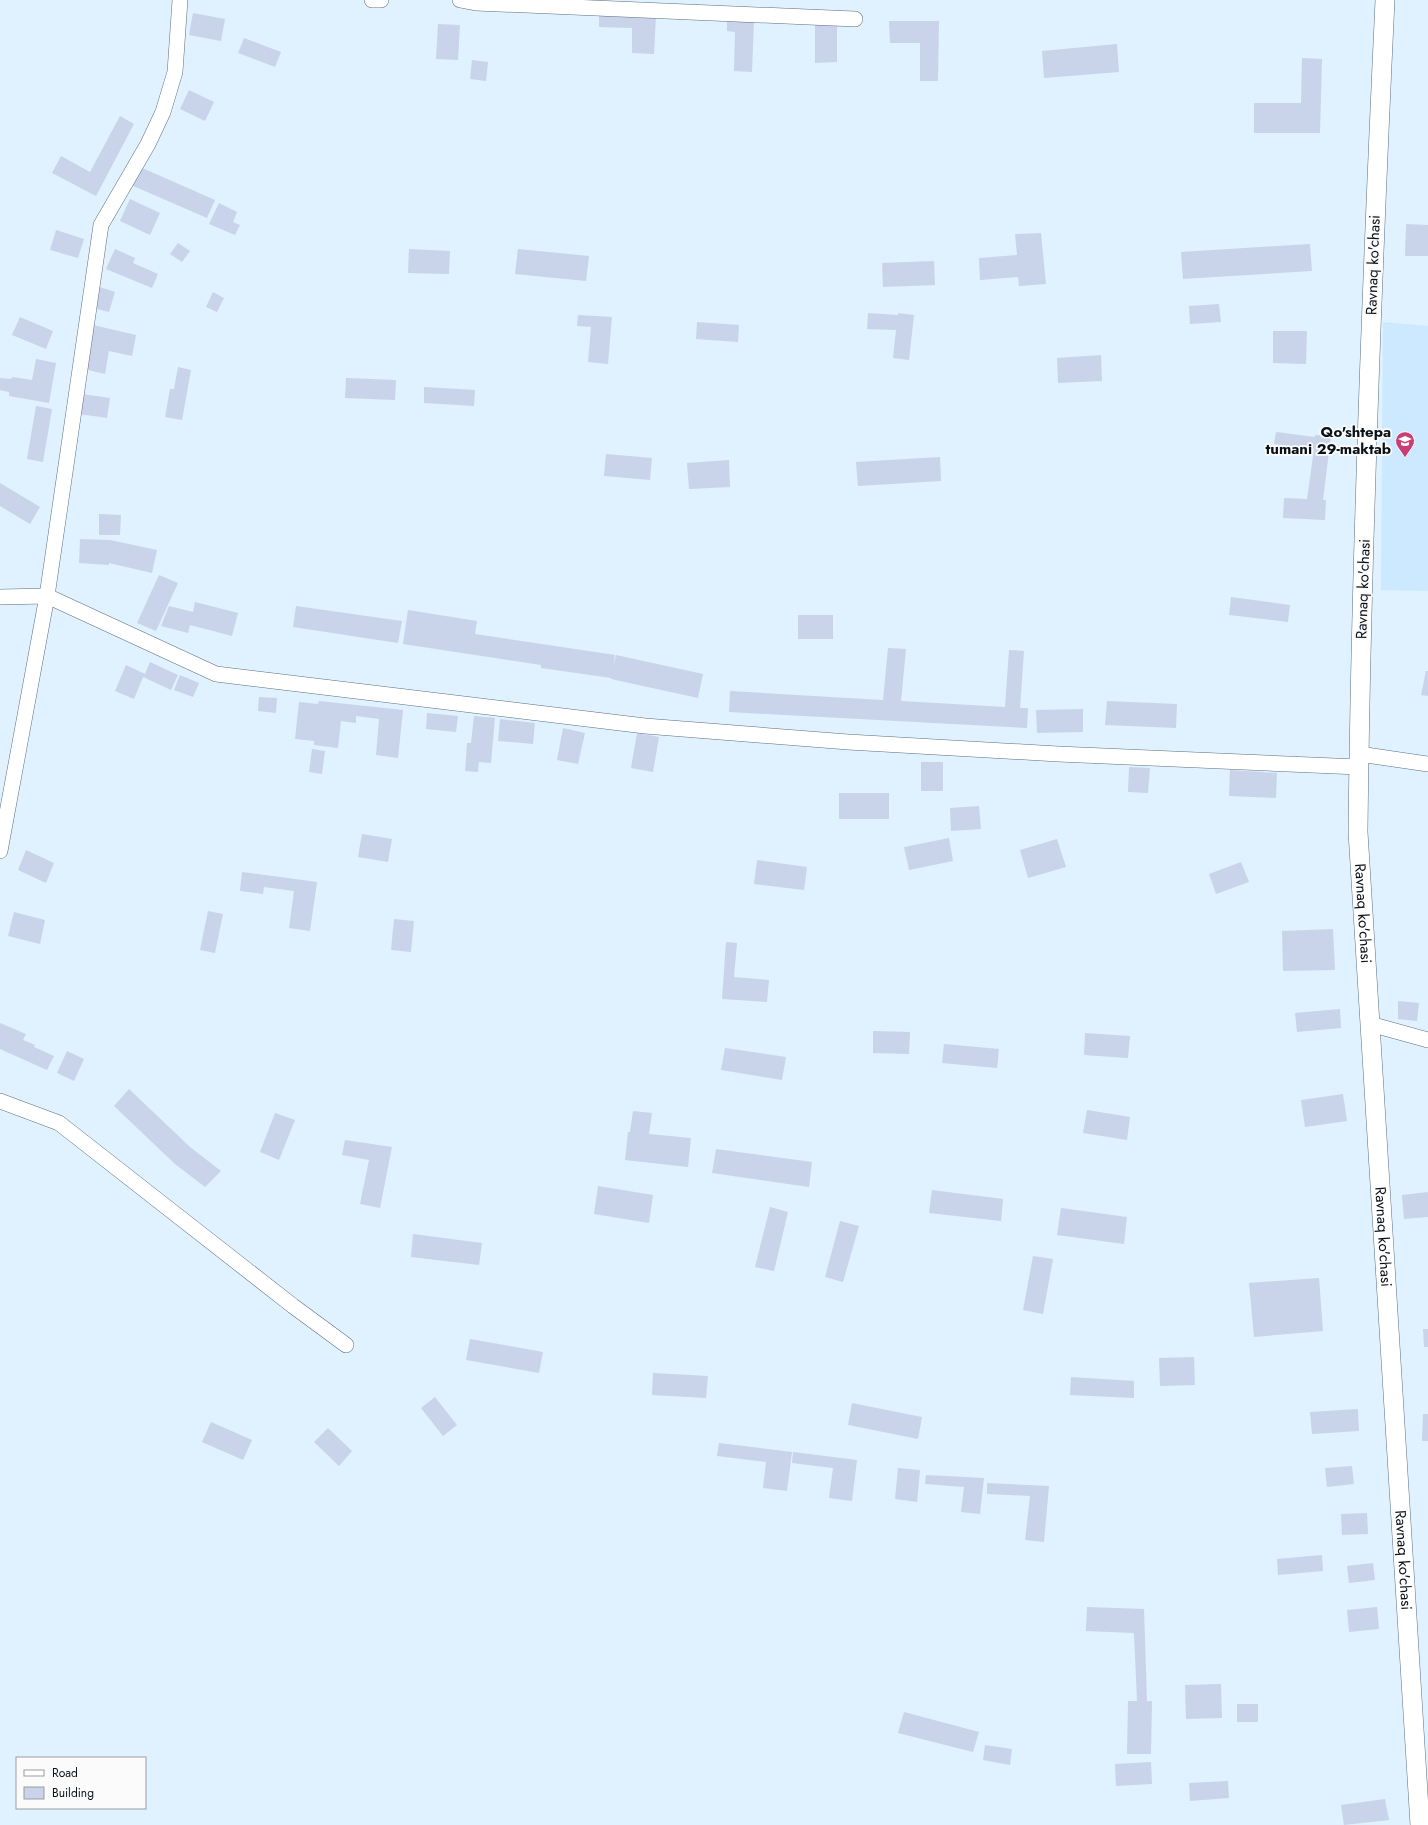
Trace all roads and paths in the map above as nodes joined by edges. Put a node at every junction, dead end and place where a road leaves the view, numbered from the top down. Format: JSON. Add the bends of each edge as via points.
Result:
{"nodes":[{"id":1,"x":180,"y":0,"type":"edge"},
{"id":2,"x":372,"y":0,"type":"edge"},
{"id":3,"x":381,"y":0,"type":"edge"},
{"id":4,"x":460,"y":0,"type":"edge"},
{"id":5,"x":1385,"y":0,"type":"edge"},
{"id":6,"x":855,"y":19,"type":"dead end"},
{"id":7,"x":47,"y":596,"type":"junction"},
{"id":8,"x":0,"y":597,"type":"edge"},
{"id":9,"x":1359,"y":760,"type":"junction"},
{"id":10,"x":1428,"y":764,"type":"edge"},
{"id":11,"x":0,"y":851,"type":"edge"},
{"id":12,"x":1370,"y":1024,"type":"junction"},
{"id":13,"x":1428,"y":1040,"type":"edge"},
{"id":14,"x":0,"y":1101,"type":"edge"},
{"id":15,"x":346,"y":1345,"type":"dead end"},
{"id":16,"x":1420,"y":1825,"type":"edge"}],
"edges":[{"from":1,"to":7,"type":"street","via":[[175,72],[163,112],[148,144],[101,225]]},
{"from":2,"to":3,"type":"street"},
{"from":4,"to":6,"type":"street"},
{"from":5,"to":9,"type":"street","name":"Ravnaq ko'chasi","via":[[1372,292]]},
{"from":7,"to":8,"type":"street"},
{"from":7,"to":9,"type":"street","via":[[216,674],[645,726],[1066,754]]},
{"from":7,"to":11,"type":"street"},
{"from":9,"to":10,"type":"street"},
{"from":9,"to":12,"type":"street","name":"Ravnaq ko'chasi","via":[[1358,832]]},
{"from":12,"to":13,"type":"street"},
{"from":12,"to":16,"type":"street","name":"Ravnaq ko'chasi"},
{"from":14,"to":15,"type":"street","via":[[59,1123]]}]}
